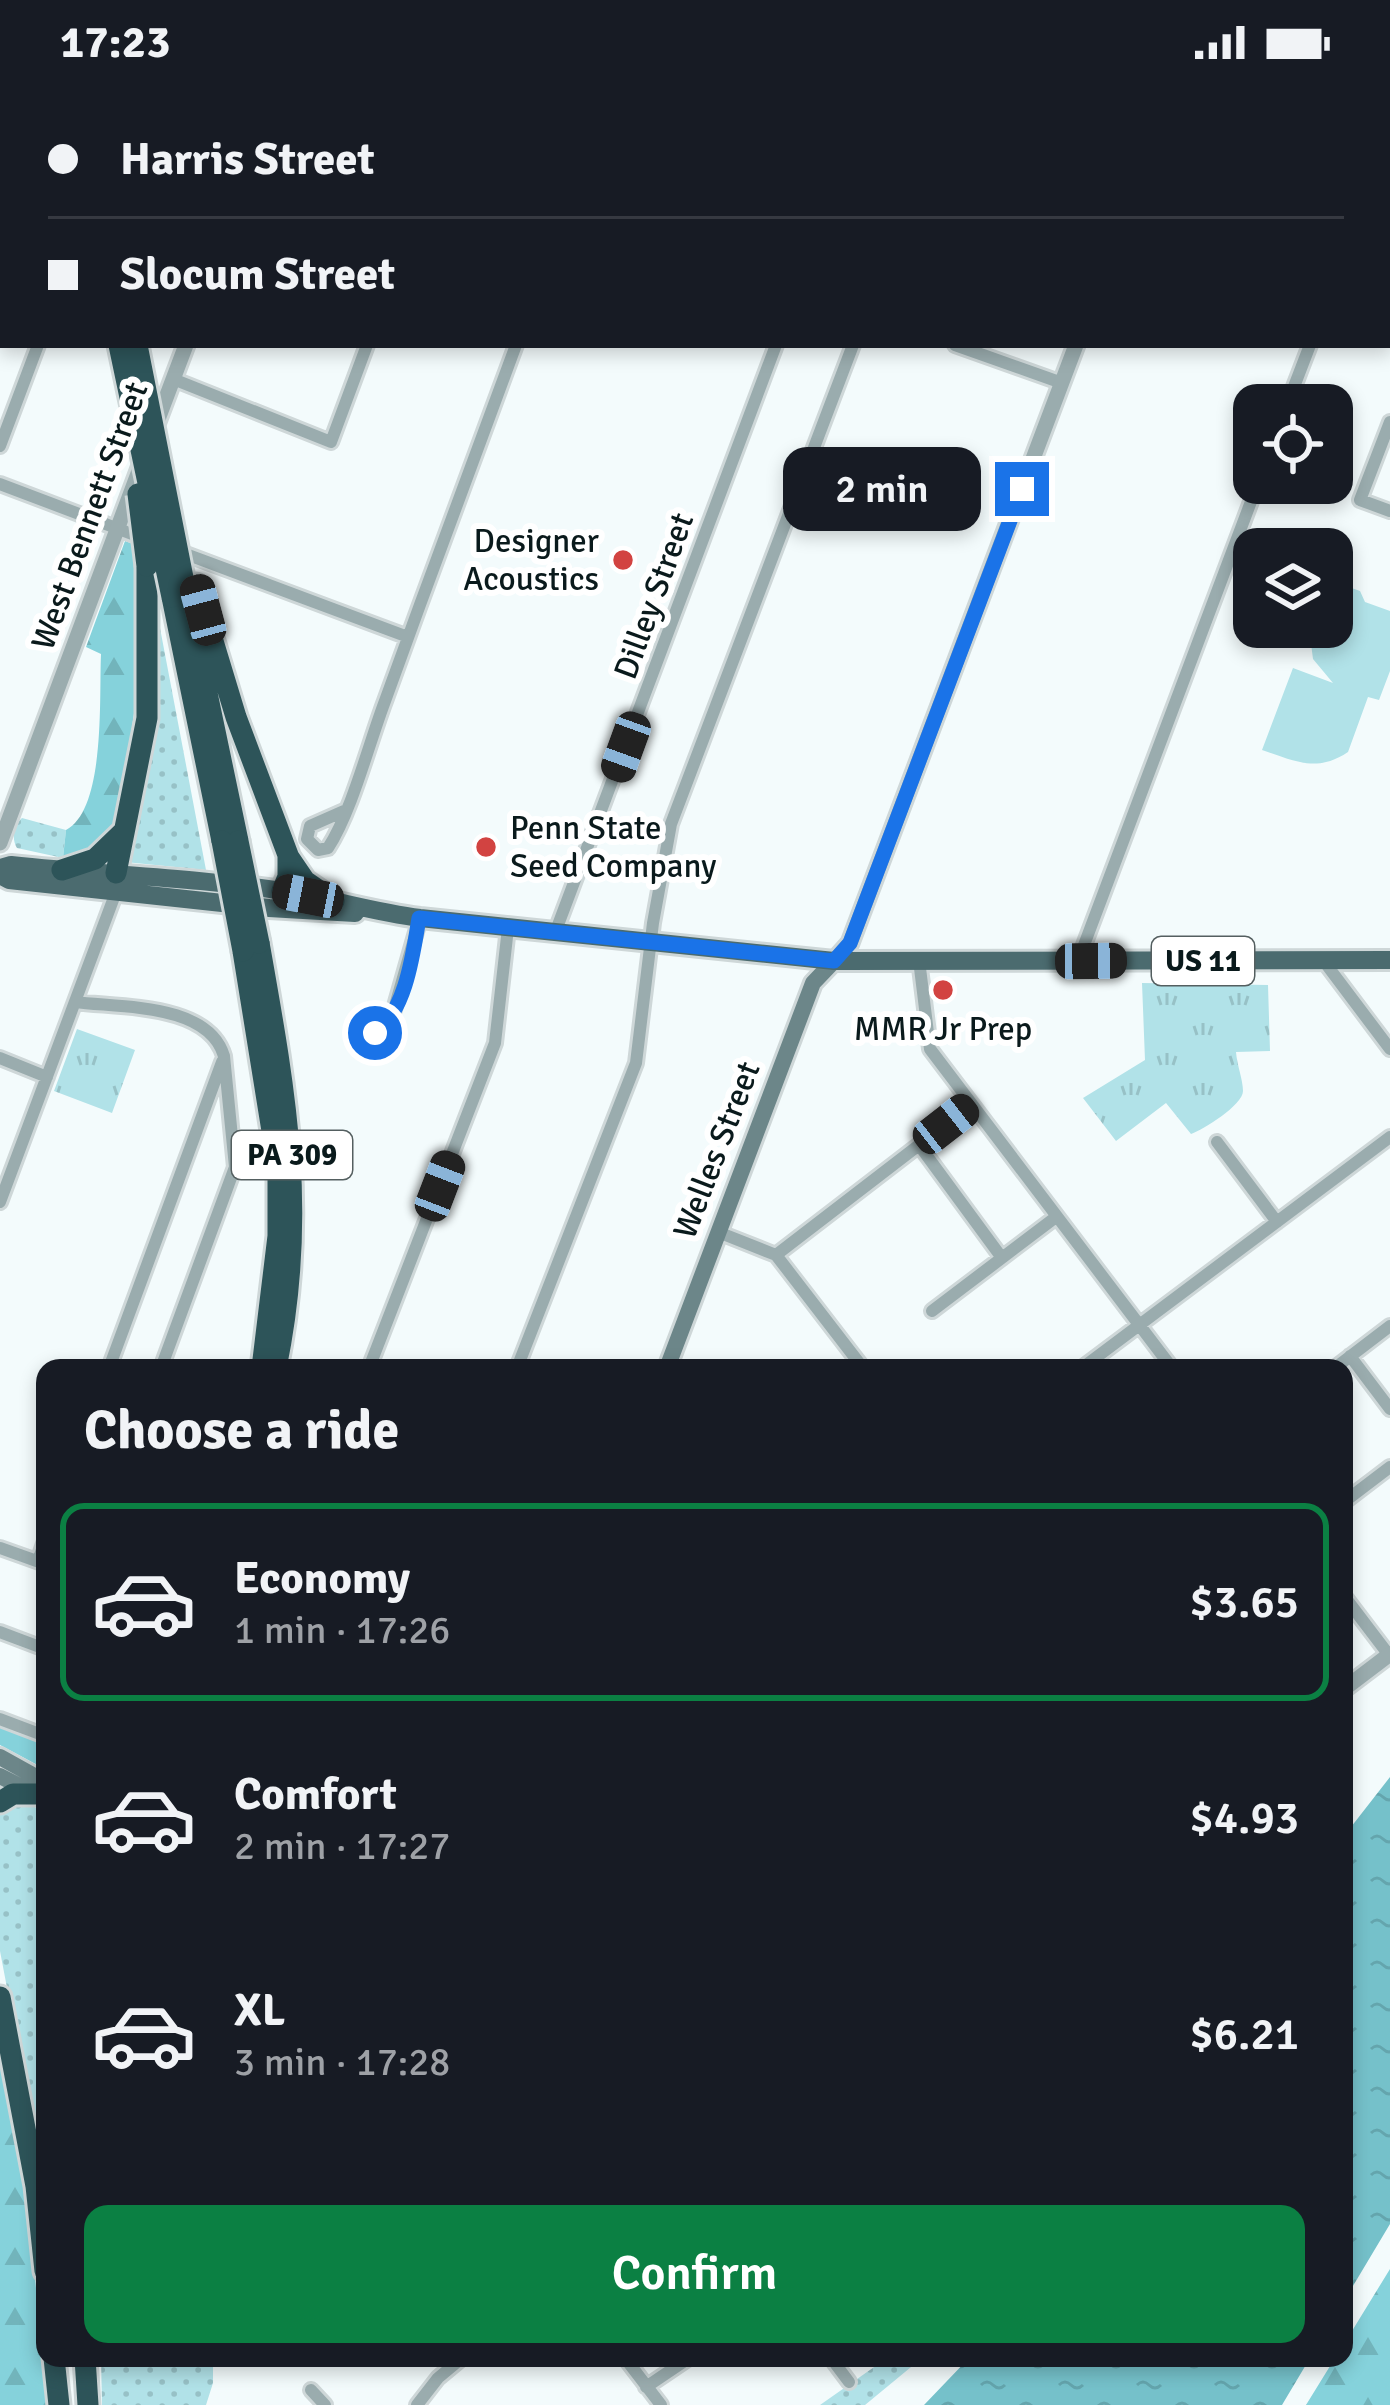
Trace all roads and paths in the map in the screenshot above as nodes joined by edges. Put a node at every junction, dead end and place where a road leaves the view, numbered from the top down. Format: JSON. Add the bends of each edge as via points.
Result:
{"nodes":[{"id":1,"x":37,"y":348,"type":"edge"},
{"id":2,"x":119,"y":348,"type":"edge"},
{"id":3,"x":120,"y":348,"type":"edge"},
{"id":4,"x":138,"y":348,"type":"edge"},
{"id":5,"x":185,"y":348,"type":"edge"},
{"id":6,"x":366,"y":348,"type":"edge"},
{"id":7,"x":515,"y":348,"type":"edge"},
{"id":8,"x":775,"y":348,"type":"edge"},
{"id":9,"x":853,"y":348,"type":"edge"},
{"id":10,"x":964,"y":348,"type":"edge"},
{"id":11,"x":1075,"y":348,"type":"edge"},
{"id":12,"x":1309,"y":348,"type":"edge"},
{"id":13,"x":173,"y":379,"type":"junction"},
{"id":14,"x":1062,"y":382,"type":"junction"},
{"id":15,"x":1295,"y":384,"type":"edge"},
{"id":16,"x":1390,"y":422,"type":"edge"},
{"id":17,"x":0,"y":446,"type":"edge"},
{"id":18,"x":0,"y":484,"type":"edge"},
{"id":19,"x":1250,"y":504,"type":"edge"},
{"id":20,"x":1390,"y":511,"type":"edge"},
{"id":21,"x":117,"y":528,"type":"junction"},
{"id":22,"x":185,"y":595,"type":"junction"},
{"id":23,"x":408,"y":637,"type":"junction"},
{"id":24,"x":344,"y":811,"type":"dead end"},
{"id":25,"x":127,"y":826,"type":"junction"},
{"id":26,"x":0,"y":843,"type":"edge"},
{"id":27,"x":288,"y":855,"type":"junction"},
{"id":28,"x":62,"y":870,"type":"junction"},
{"id":29,"x":0,"y":871,"type":"edge"},
{"id":30,"x":116,"y":882,"type":"junction"},
{"id":31,"x":275,"y":899,"type":"junction"},
{"id":32,"x":334,"y":901,"type":"junction"},
{"id":33,"x":371,"y":912,"type":"junction"},
{"id":34,"x":419,"y":918,"type":"junction"},
{"id":35,"x":508,"y":928,"type":"junction"},
{"id":36,"x":555,"y":934,"type":"junction"},
{"id":37,"x":651,"y":943,"type":"junction"},
{"id":38,"x":251,"y":947,"type":"junction"},
{"id":39,"x":919,"y":960,"type":"junction"},
{"id":40,"x":1323,"y":960,"type":"junction"},
{"id":41,"x":1390,"y":960,"type":"edge"},
{"id":42,"x":834,"y":961,"type":"junction"},
{"id":43,"x":1078,"y":961,"type":"junction"},
{"id":44,"x":75,"y":1002,"type":"junction"},
{"id":45,"x":375,"y":1033,"type":"dead end"},
{"id":46,"x":1390,"y":1049,"type":"edge"},
{"id":47,"x":224,"y":1056,"type":"junction"},
{"id":48,"x":0,"y":1058,"type":"edge"},
{"id":49,"x":47,"y":1077,"type":"junction"},
{"id":50,"x":971,"y":1105,"type":"junction"},
{"id":51,"x":204,"y":1112,"type":"junction"},
{"id":52,"x":231,"y":1118,"type":"junction"},
{"id":53,"x":1390,"y":1137,"type":"edge"},
{"id":54,"x":1217,"y":1142,"type":"dead end"},
{"id":55,"x":919,"y":1145,"type":"junction"},
{"id":56,"x":0,"y":1202,"type":"edge"},
{"id":57,"x":1056,"y":1217,"type":"junction"},
{"id":58,"x":1276,"y":1222,"type":"junction"},
{"id":59,"x":718,"y":1232,"type":"junction"},
{"id":60,"x":776,"y":1255,"type":"junction"},
{"id":61,"x":1002,"y":1258,"type":"junction"},
{"id":62,"x":932,"y":1311,"type":"dead end"},
{"id":63,"x":1140,"y":1325,"type":"junction"},
{"id":64,"x":1390,"y":1326,"type":"edge"},
{"id":65,"x":1351,"y":1356,"type":"junction"},
{"id":66,"x":112,"y":1359,"type":"edge"},
{"id":67,"x":164,"y":1359,"type":"edge"},
{"id":68,"x":263,"y":1359,"type":"edge"},
{"id":69,"x":277,"y":1359,"type":"edge"},
{"id":70,"x":373,"y":1359,"type":"edge"},
{"id":71,"x":521,"y":1359,"type":"edge"},
{"id":72,"x":670,"y":1359,"type":"edge"},
{"id":73,"x":856,"y":1359,"type":"edge"},
{"id":74,"x":1094,"y":1359,"type":"edge"},
{"id":75,"x":1165,"y":1359,"type":"edge"},
{"id":76,"x":1347,"y":1359,"type":"edge"},
{"id":77,"x":1390,"y":1409,"type":"edge"},
{"id":78,"x":1390,"y":1467,"type":"edge"},
{"id":79,"x":1353,"y":1495,"type":"edge"},
{"id":80,"x":0,"y":1547,"type":"edge"},
{"id":81,"x":36,"y":1560,"type":"edge"},
{"id":82,"x":1353,"y":1608,"type":"edge"},
{"id":83,"x":0,"y":1632,"type":"edge"},
{"id":84,"x":36,"y":1646,"type":"edge"},
{"id":85,"x":1389,"y":1655,"type":"edge"},
{"id":86,"x":1353,"y":1682,"type":"edge"},
{"id":87,"x":0,"y":1719,"type":"edge"},
{"id":88,"x":36,"y":1733,"type":"edge"},
{"id":89,"x":0,"y":1757,"type":"edge"},
{"id":90,"x":0,"y":1776,"type":"edge"},
{"id":91,"x":36,"y":1788,"type":"edge"},
{"id":92,"x":36,"y":1790,"type":"edge"},
{"id":93,"x":36,"y":1792,"type":"edge"},
{"id":94,"x":0,"y":1802,"type":"edge"},
{"id":95,"x":0,"y":1997,"type":"edge"},
{"id":96,"x":36,"y":2186,"type":"edge"},
{"id":97,"x":55,"y":2367,"type":"edge"},
{"id":98,"x":67,"y":2367,"type":"edge"},
{"id":99,"x":86,"y":2367,"type":"edge"},
{"id":100,"x":94,"y":2367,"type":"edge"},
{"id":101,"x":451,"y":2367,"type":"edge"},
{"id":102,"x":632,"y":2367,"type":"edge"},
{"id":103,"x":676,"y":2367,"type":"edge"},
{"id":104,"x":838,"y":2367,"type":"edge"},
{"id":105,"x":849,"y":2382,"type":"dead end"},
{"id":106,"x":646,"y":2387,"type":"junction"},
{"id":107,"x":311,"y":2390,"type":"dead end"},
{"id":108,"x":59,"y":2405,"type":"edge"},
{"id":109,"x":69,"y":2405,"type":"edge"},
{"id":110,"x":92,"y":2405,"type":"edge"},
{"id":111,"x":325,"y":2405,"type":"edge"},
{"id":112,"x":417,"y":2405,"type":"edge"},
{"id":113,"x":661,"y":2405,"type":"edge"}],
"edges":[{"from":1,"to":17,"type":"street"},
{"from":2,"to":25,"type":"highway","bridge":true,"via":[[147,566],[147,718]]},
{"from":3,"to":22,"type":"highway","number":"PA 309","bridge":true},
{"from":4,"to":22,"type":"highway","number":"PA 309","bridge":true},
{"from":5,"to":13,"type":"street","name":"West Bennett Street"},
{"from":6,"to":13,"type":"street","via":[[331,442]]},
{"from":7,"to":23,"type":"street"},
{"from":8,"to":36,"type":"street","name":"Dilley Street"},
{"from":9,"to":37,"type":"street","via":[[671,824]]},
{"from":10,"to":14,"type":"street"},
{"from":11,"to":14,"type":"street"},
{"from":12,"to":15,"type":"street"},
{"from":13,"to":21,"type":"street","name":"West Bennett Street"},
{"from":14,"to":42,"type":"street","via":[[850,943]]},
{"from":16,"to":20,"type":"street","via":[[1360,500]]},
{"from":18,"to":21,"type":"street"},
{"from":19,"to":43,"type":"street"},
{"from":21,"to":23,"type":"street"},
{"from":21,"to":26,"type":"street","name":"West Bennett Street"},
{"from":22,"to":27,"type":"highway"},
{"from":22,"to":38,"type":"highway","number":"PA 309","bridge":true},
{"from":23,"to":24,"type":"street"},
{"from":25,"to":28,"type":"highway","via":[[101,855]]},
{"from":25,"to":30,"type":"highway"},
{"from":27,"to":31,"type":"highway","via":[[290,871]]},
{"from":27,"to":32,"type":"highway"},
{"from":28,"to":29,"type":"main road","number":"US 11"},
{"from":28,"to":30,"type":"main road","number":"US 11"},
{"from":29,"to":30,"type":"main road","number":"US 11","via":[[9,880]]},
{"from":30,"to":31,"type":"main road","number":"US 11"},
{"from":30,"to":44,"type":"street"},
{"from":31,"to":32,"type":"main road","number":"US 11"},
{"from":31,"to":33,"type":"main road","number":"US 11","via":[[332,914]]},
{"from":32,"to":33,"type":"main road","number":"US 11"},
{"from":33,"to":34,"type":"main road","number":"US 11"},
{"from":34,"to":35,"type":"main road","number":"US 11"},
{"from":34,"to":45,"type":"street","via":[[392,1012]]},
{"from":35,"to":36,"type":"main road","number":"US 11"},
{"from":35,"to":70,"type":"street","via":[[492,1052]]},
{"from":36,"to":37,"type":"main road","number":"US 11"},
{"from":37,"to":42,"type":"main road","number":"US 11"},
{"from":37,"to":71,"type":"street","via":[[636,1063]]},
{"from":38,"to":68,"type":"highway","number":"PA 309","via":[[278,1168]]},
{"from":38,"to":69,"type":"highway","number":"PA 309","via":[[284,1080],[294,1183]]},
{"from":39,"to":42,"type":"main road","number":"US 11"},
{"from":39,"to":43,"type":"main road","number":"US 11"},
{"from":39,"to":50,"type":"street","via":[[930,1048]]},
{"from":40,"to":41,"type":"main road","number":"US 11"},
{"from":40,"to":43,"type":"main road","number":"US 11"},
{"from":40,"to":46,"type":"street"},
{"from":42,"to":59,"type":"main road","name":"Welles Street","via":[[813,983]]},
{"from":44,"to":47,"type":"street","via":[[181,1016],[219,1039]]},
{"from":44,"to":49,"type":"street"},
{"from":47,"to":51,"type":"street"},
{"from":47,"to":52,"type":"street"},
{"from":48,"to":49,"type":"street"},
{"from":49,"to":56,"type":"street"},
{"from":50,"to":55,"type":"street"},
{"from":50,"to":57,"type":"street"},
{"from":51,"to":52,"type":"street"},
{"from":51,"to":66,"type":"street"},
{"from":52,"to":67,"type":"street","via":[[235,1167]]},
{"from":53,"to":58,"type":"street"},
{"from":54,"to":58,"type":"street"},
{"from":55,"to":60,"type":"street"},
{"from":55,"to":61,"type":"street"},
{"from":57,"to":61,"type":"street"},
{"from":57,"to":63,"type":"street"},
{"from":58,"to":63,"type":"street"},
{"from":59,"to":60,"type":"street"},
{"from":59,"to":72,"type":"main road","name":"Welles Street"},
{"from":60,"to":73,"type":"street"},
{"from":61,"to":62,"type":"street"},
{"from":63,"to":74,"type":"street"},
{"from":63,"to":75,"type":"street"},
{"from":64,"to":65,"type":"street"},
{"from":65,"to":76,"type":"street"},
{"from":65,"to":77,"type":"street"},
{"from":78,"to":79,"type":"street"},
{"from":80,"to":81,"type":"street"},
{"from":82,"to":85,"type":"street"},
{"from":83,"to":84,"type":"street"},
{"from":85,"to":86,"type":"street"},
{"from":87,"to":88,"type":"street"},
{"from":89,"to":91,"type":"main road"},
{"from":90,"to":92,"type":"main road"},
{"from":93,"to":94,"type":"highway"},
{"from":95,"to":96,"type":"highway"},
{"from":97,"to":108,"type":"highway"},
{"from":98,"to":109,"type":"highway"},
{"from":99,"to":110,"type":"highway"},
{"from":100,"to":110,"type":"highway"},
{"from":101,"to":112,"type":"street"},
{"from":102,"to":106,"type":"street"},
{"from":103,"to":106,"type":"street"},
{"from":104,"to":105,"type":"street"},
{"from":106,"to":113,"type":"street"},
{"from":107,"to":111,"type":"street"}]}
